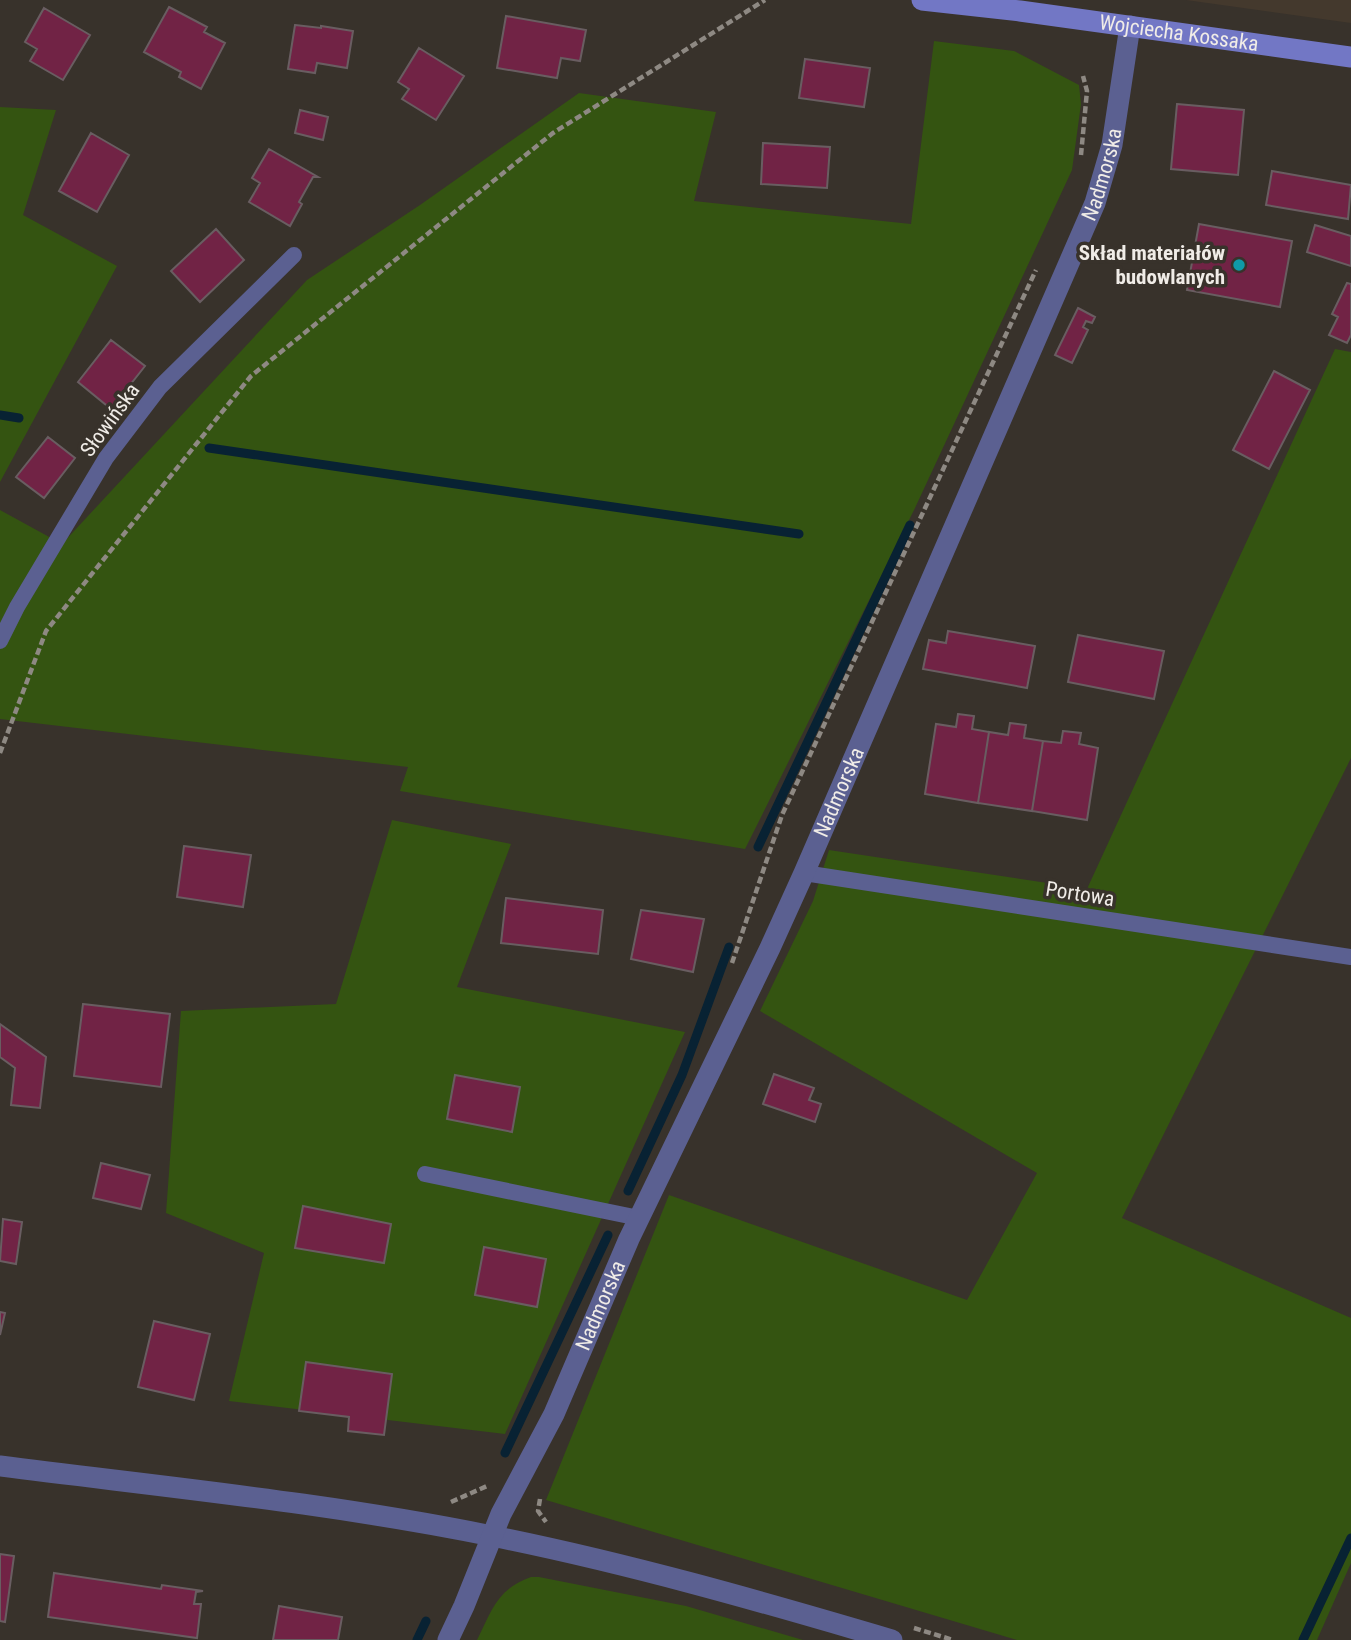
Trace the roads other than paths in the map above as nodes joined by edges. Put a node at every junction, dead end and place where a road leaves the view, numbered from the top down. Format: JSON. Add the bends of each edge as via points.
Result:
{"nodes":[{"id":1,"x":922,"y":0,"type":"edge"},
{"id":2,"x":1130,"y":26,"type":"junction"},
{"id":3,"x":1351,"y":57,"type":"edge"},
{"id":4,"x":294,"y":255,"type":"dead end"},
{"id":5,"x":0,"y":641,"type":"edge"},
{"id":6,"x":804,"y":873,"type":"junction"},
{"id":7,"x":1351,"y":957,"type":"edge"},
{"id":8,"x":425,"y":1174,"type":"dead end"},
{"id":9,"x":639,"y":1218,"type":"junction"},
{"id":10,"x":0,"y":1466,"type":"edge"},
{"id":11,"x":492,"y":1536,"type":"junction"},
{"id":12,"x":448,"y":1640,"type":"edge"},
{"id":13,"x":891,"y":1640,"type":"edge"}],
"edges":[{"from":1,"to":2,"type":"main road","name":"Wojciecha Kossaka"},
{"from":2,"to":3,"type":"main road","name":"Wojciecha Kossaka"},
{"from":2,"to":6,"type":"street","name":"Nadmorska","via":[[1112,145],[1095,203]]},
{"from":4,"to":5,"type":"lane","name":"Słowińska","via":[[160,387],[106,458]]},
{"from":6,"to":7,"type":"lane","name":"Portowa"},
{"from":6,"to":9,"type":"street","name":"Nadmorska"},
{"from":8,"to":9,"type":"lane"},
{"from":9,"to":11,"type":"street","name":"Nadmorska","via":[[554,1414]]},
{"from":10,"to":11,"type":"street","via":[[335,1509]]},
{"from":11,"to":12,"type":"street","name":"Nadmorska"},
{"from":11,"to":13,"type":"street","via":[[758,1600]]}]}
